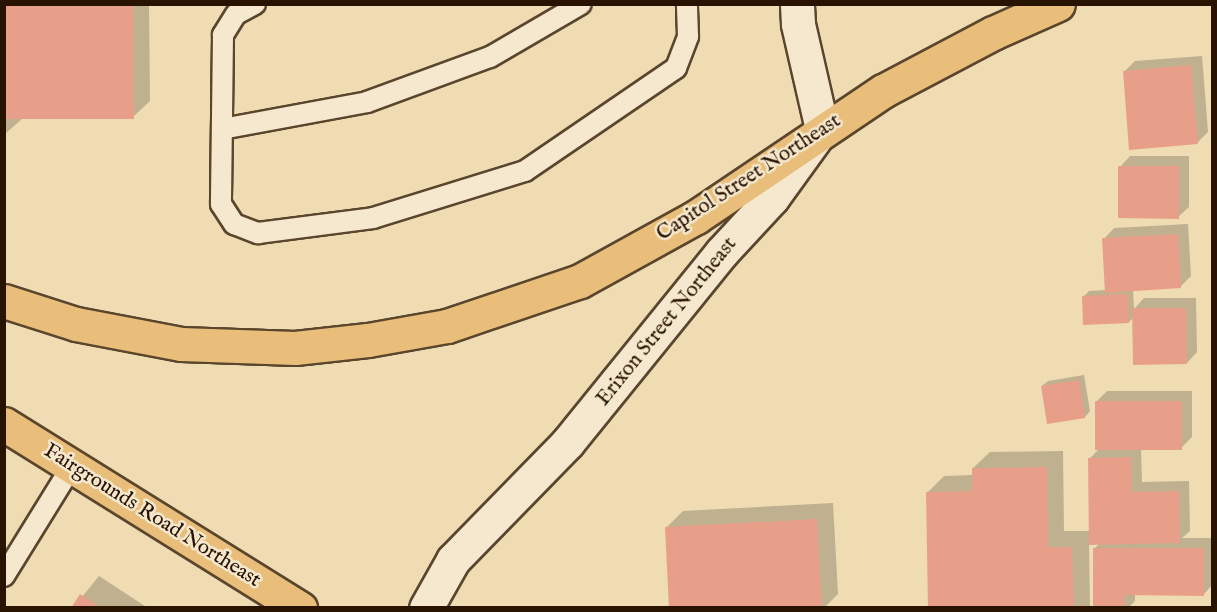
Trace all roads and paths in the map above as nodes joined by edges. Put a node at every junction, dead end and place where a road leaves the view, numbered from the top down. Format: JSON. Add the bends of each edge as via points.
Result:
{"nodes":[{"id":1,"x":255,"y":4,"type":"edge"},
{"id":2,"x":581,"y":4,"type":"edge"},
{"id":3,"x":687,"y":4,"type":"edge"},
{"id":4,"x":797,"y":4,"type":"edge"},
{"id":5,"x":1058,"y":4,"type":"edge"},
{"id":6,"x":222,"y":129,"type":"junction"},
{"id":7,"x":822,"y":129,"type":"junction"},
{"id":8,"x":4,"y":301,"type":"edge"},
{"id":9,"x":4,"y":424,"type":"edge"},
{"id":10,"x":72,"y":466,"type":"junction"},
{"id":11,"x":4,"y":576,"type":"edge"},
{"id":12,"x":300,"y":608,"type":"edge"},
{"id":13,"x":426,"y":608,"type":"edge"}],
"edges":[{"from":1,"to":6,"type":"lane","via":[[236,14],[223,35]]},
{"from":2,"to":6,"type":"lane","via":[[490,57],[367,102]]},
{"from":3,"to":6,"type":"lane","via":[[688,36],[675,68],[525,171],[373,218],[258,233],[234,224],[221,204]]},
{"from":4,"to":7,"type":"street","via":[[800,35]]},
{"from":5,"to":7,"type":"main road","name":"Capitol Street Northeast","via":[[930,65]]},
{"from":7,"to":8,"type":"main road","name":"Capitol Street Northeast","via":[[696,217],[580,281],[447,326],[295,348],[182,344],[76,324]]},
{"from":7,"to":13,"type":"street","name":"Erixon Street Northeast","via":[[772,198],[721,254],[568,442],[453,560]]},
{"from":9,"to":10,"type":"main road","name":"Fairgrounds Road Northeast"},
{"from":10,"to":11,"type":"lane"},
{"from":10,"to":12,"type":"main road","name":"Fairgrounds Road Northeast"}]}
